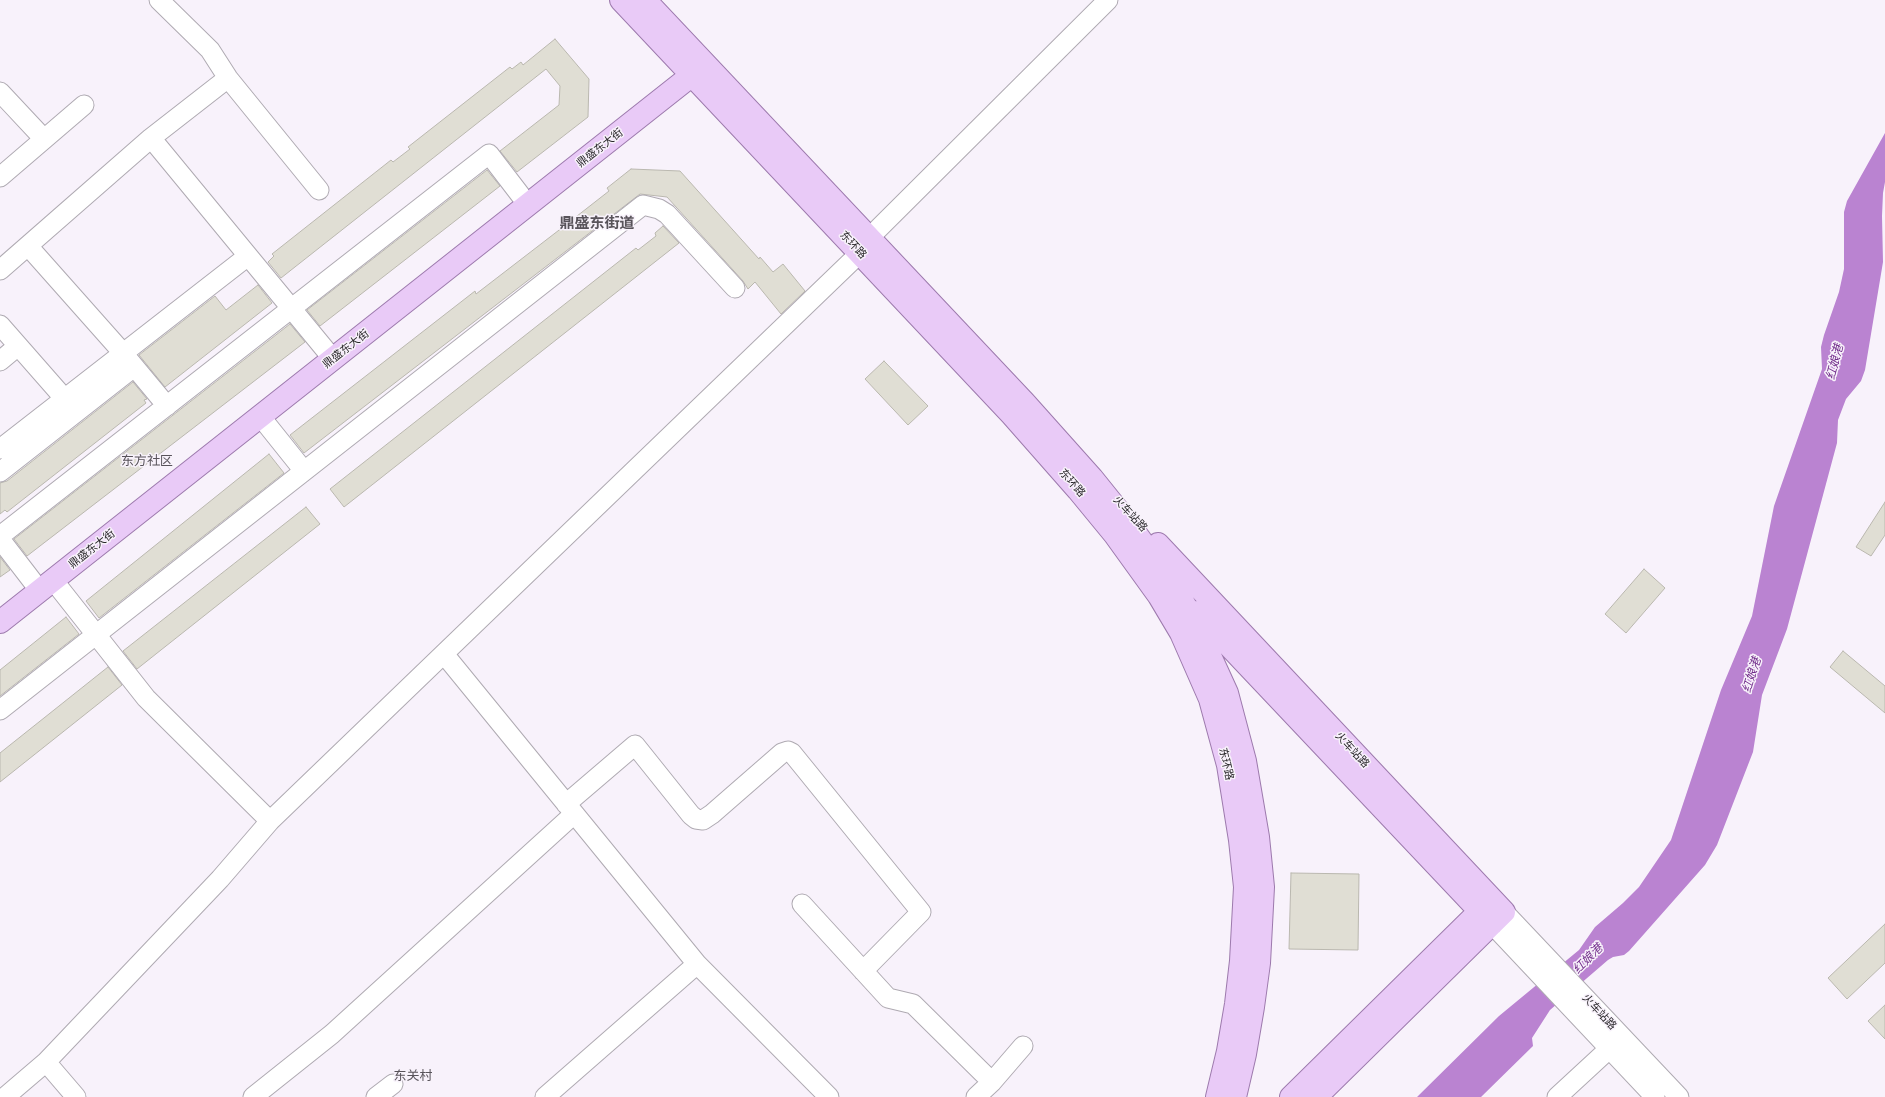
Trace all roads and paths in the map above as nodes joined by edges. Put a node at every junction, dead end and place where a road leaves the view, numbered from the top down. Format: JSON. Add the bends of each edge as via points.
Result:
{"nodes":[{"id":1,"x":160,"y":0,"type":"edge"},
{"id":2,"x":621,"y":0,"type":"edge"},
{"id":3,"x":645,"y":0,"type":"edge"},
{"id":4,"x":1108,"y":0,"type":"edge"},
{"id":5,"x":692,"y":75,"type":"junction"},
{"id":6,"x":228,"y":78,"type":"junction"},
{"id":7,"x":0,"y":92,"type":"edge"},
{"id":8,"x":84,"y":105,"type":"dead end"},
{"id":9,"x":151,"y":138,"type":"junction"},
{"id":10,"x":44,"y":139,"type":"junction"},
{"id":11,"x":0,"y":177,"type":"edge"},
{"id":12,"x":319,"y":190,"type":"dead end"},
{"id":13,"x":528,"y":205,"type":"junction"},
{"id":14,"x":865,"y":245,"type":"junction"},
{"id":15,"x":28,"y":246,"type":"junction"},
{"id":16,"x":248,"y":256,"type":"junction"},
{"id":17,"x":0,"y":270,"type":"edge"},
{"id":18,"x":735,"y":288,"type":"dead end"},
{"id":19,"x":292,"y":309,"type":"junction"},
{"id":20,"x":0,"y":325,"type":"edge"},
{"id":21,"x":18,"y":346,"type":"junction"},
{"id":22,"x":333,"y":359,"type":"junction"},
{"id":23,"x":129,"y":360,"type":"junction"},
{"id":24,"x":0,"y":361,"type":"edge"},
{"id":25,"x":64,"y":398,"type":"junction"},
{"id":26,"x":167,"y":406,"type":"junction"},
{"id":27,"x":1018,"y":409,"type":"junction"},
{"id":28,"x":260,"y":416,"type":"junction"},
{"id":29,"x":0,"y":449,"type":"edge"},
{"id":30,"x":304,"y":471,"type":"junction"},
{"id":31,"x":0,"y":472,"type":"edge"},
{"id":32,"x":0,"y":538,"type":"edge"},
{"id":33,"x":46,"y":585,"type":"junction"},
{"id":34,"x":1177,"y":590,"type":"junction"},
{"id":35,"x":0,"y":622,"type":"edge"},
{"id":36,"x":96,"y":635,"type":"junction"},
{"id":37,"x":444,"y":654,"type":"junction"},
{"id":38,"x":0,"y":710,"type":"edge"},
{"id":39,"x":570,"y":809,"type":"junction"},
{"id":40,"x":270,"y":821,"type":"junction"},
{"id":41,"x":802,"y":904,"type":"dead end"},
{"id":42,"x":1492,"y":911,"type":"junction"},
{"id":43,"x":697,"y":964,"type":"junction"},
{"id":44,"x":863,"y":972,"type":"junction"},
{"id":45,"x":1023,"y":1046,"type":"dead end"},
{"id":46,"x":1609,"y":1049,"type":"junction"},
{"id":47,"x":46,"y":1062,"type":"junction"},
{"id":48,"x":992,"y":1082,"type":"junction"},
{"id":49,"x":393,"y":1084,"type":"dead end"},
{"id":50,"x":558,"y":1093,"type":"edge"},
{"id":51,"x":827,"y":1096,"type":"edge"},
{"id":52,"x":5,"y":1097,"type":"edge"},
{"id":53,"x":76,"y":1097,"type":"edge"},
{"id":54,"x":252,"y":1097,"type":"edge"},
{"id":55,"x":376,"y":1097,"type":"edge"},
{"id":56,"x":976,"y":1097,"type":"edge"},
{"id":57,"x":1217,"y":1097,"type":"edge"},
{"id":58,"x":1235,"y":1097,"type":"edge"},
{"id":59,"x":1291,"y":1097,"type":"edge"},
{"id":60,"x":1316,"y":1097,"type":"edge"},
{"id":61,"x":1557,"y":1097,"type":"edge"},
{"id":62,"x":1655,"y":1097,"type":"edge"},
{"id":63,"x":1680,"y":1097,"type":"edge"}],
"edges":[{"from":1,"to":6,"type":"street","via":[[210,50]]},
{"from":2,"to":5,"type":"main road","name":"东环路"},
{"from":3,"to":14,"type":"main road","name":"东环路"},
{"from":4,"to":14,"type":"street"},
{"from":5,"to":13,"type":"main road","name":"鼎盛东大街"},
{"from":5,"to":14,"type":"main road","name":"东环路"},
{"from":6,"to":9,"type":"street"},
{"from":6,"to":12,"type":"street"},
{"from":7,"to":10,"type":"street"},
{"from":8,"to":10,"type":"street"},
{"from":9,"to":15,"type":"street"},
{"from":9,"to":16,"type":"street"},
{"from":10,"to":11,"type":"street"},
{"from":13,"to":19,"type":"street","via":[[489,154]]},
{"from":13,"to":22,"type":"main road","name":"鼎盛东大街"},
{"from":14,"to":27,"type":"main road","name":"东环路"},
{"from":14,"to":37,"type":"street"},
{"from":15,"to":17,"type":"street"},
{"from":15,"to":23,"type":"street"},
{"from":16,"to":19,"type":"street"},
{"from":16,"to":23,"type":"street"},
{"from":18,"to":30,"type":"street","via":[[667,214],[643,205]]},
{"from":19,"to":22,"type":"street"},
{"from":19,"to":26,"type":"street"},
{"from":20,"to":21,"type":"street"},
{"from":21,"to":24,"type":"street"},
{"from":21,"to":25,"type":"street"},
{"from":22,"to":28,"type":"main road","name":"鼎盛东大街"},
{"from":23,"to":25,"type":"street"},
{"from":23,"to":26,"type":"street"},
{"from":23,"to":31,"type":"street"},
{"from":25,"to":29,"type":"street"},
{"from":26,"to":32,"type":"street"},
{"from":27,"to":34,"type":"main road","name":"火车站路"},
{"from":27,"to":42,"type":"main road","name":"火车站路"},
{"from":27,"to":57,"type":"main road","name":"东环路","via":[[1159,596],[1181,633],[1210,699],[1228,765],[1245,887],[1237,997]]},
{"from":28,"to":30,"type":"street"},
{"from":28,"to":33,"type":"main road","name":"鼎盛东大街"},
{"from":30,"to":36,"type":"street"},
{"from":32,"to":33,"type":"street"},
{"from":33,"to":35,"type":"main road","name":"鼎盛东大街"},
{"from":33,"to":36,"type":"street"},
{"from":34,"to":42,"type":"main road","name":"火车站路"},
{"from":34,"to":58,"type":"main road","name":"东环路","via":[[1227,693],[1245,761],[1258,837],[1263,887],[1259,963],[1245,1054]]},
{"from":36,"to":38,"type":"street"},
{"from":36,"to":40,"type":"street","via":[[146,698]]},
{"from":37,"to":39,"type":"street"},
{"from":37,"to":40,"type":"street"},
{"from":39,"to":43,"type":"street"},
{"from":39,"to":44,"type":"street","via":[[634,745],[696,820],[703,820],[712,814],[782,753],[792,752],[921,912]]},
{"from":39,"to":54,"type":"street","via":[[332,1034]]},
{"from":40,"to":47,"type":"street","via":[[220,879]]},
{"from":41,"to":44,"type":"street"},
{"from":42,"to":46,"type":"street","name":"火车站路","via":[[1538,975]]},
{"from":42,"to":59,"type":"main road"},
{"from":42,"to":60,"type":"main road"},
{"from":42,"to":63,"type":"street","name":"火车站路","via":[[1553,963]]},
{"from":43,"to":50,"type":"street"},
{"from":43,"to":51,"type":"street"},
{"from":44,"to":48,"type":"street","via":[[888,998],[913,1004]]},
{"from":45,"to":48,"type":"street"},
{"from":46,"to":61,"type":"street"},
{"from":46,"to":62,"type":"street","name":"火车站路"},
{"from":47,"to":52,"type":"street"},
{"from":47,"to":53,"type":"street"},
{"from":48,"to":56,"type":"street"},
{"from":49,"to":55,"type":"street"}]}
